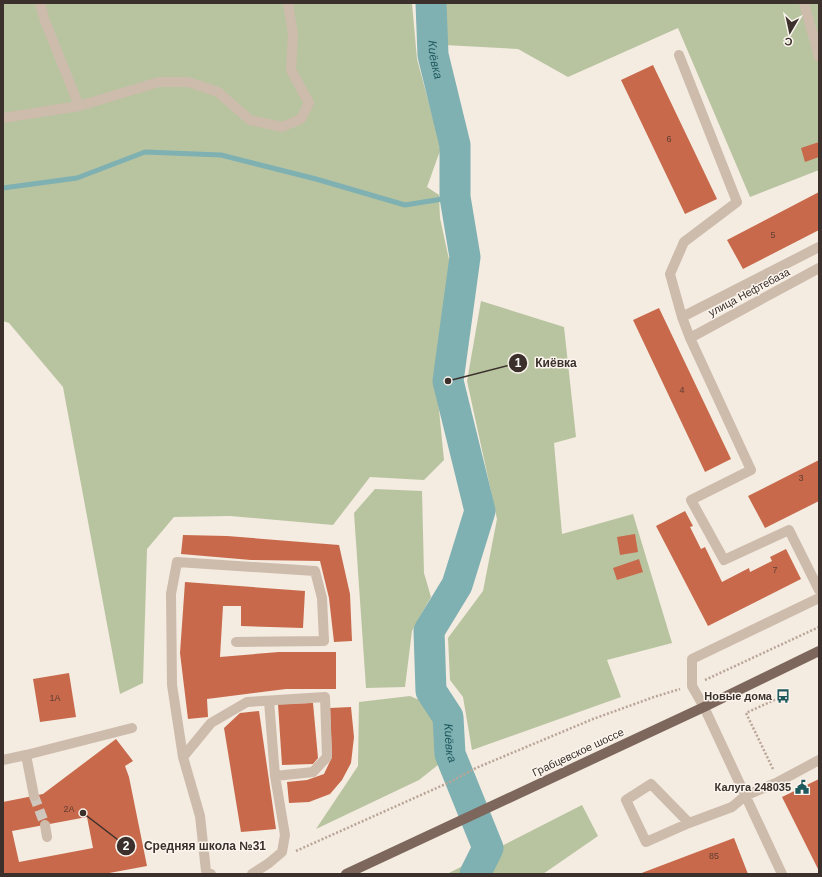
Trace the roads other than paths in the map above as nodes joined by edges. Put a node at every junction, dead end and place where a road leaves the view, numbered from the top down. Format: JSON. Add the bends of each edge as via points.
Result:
{"nodes":[{"id":1,"x":40,"y":3,"type":"edge"},
{"id":2,"x":288,"y":3,"type":"edge"},
{"id":3,"x":804,"y":3,"type":"edge"},
{"id":4,"x":679,"y":55,"type":"dead end"},
{"id":5,"x":819,"y":57,"type":"edge"},
{"id":6,"x":79,"y":106,"type":"junction"},
{"id":7,"x":3,"y":118,"type":"edge"},
{"id":8,"x":819,"y":247,"type":"edge"},
{"id":9,"x":819,"y":268,"type":"edge"},
{"id":10,"x":682,"y":317,"type":"junction"},
{"id":11,"x":690,"y":338,"type":"junction"},
{"id":12,"x":819,"y":590,"type":"edge"},
{"id":13,"x":819,"y":598,"type":"edge"},
{"id":14,"x":236,"y":642,"type":"dead end"},
{"id":15,"x":819,"y":650,"type":"edge"},
{"id":16,"x":269,"y":701,"type":"junction"},
{"id":17,"x":704,"y":707,"type":"junction"},
{"id":18,"x":132,"y":728,"type":"dead end"},
{"id":19,"x":26,"y":755,"type":"junction"},
{"id":20,"x":183,"y":757,"type":"junction"},
{"id":21,"x":3,"y":760,"type":"edge"},
{"id":22,"x":819,"y":760,"type":"edge"},
{"id":23,"x":275,"y":776,"type":"junction"},
{"id":24,"x":34,"y":796,"type":"tunnel mouth"},
{"id":25,"x":745,"y":796,"type":"junction"},
{"id":26,"x":689,"y":823,"type":"junction"},
{"id":27,"x":45,"y":825,"type":"tunnel mouth"},
{"id":28,"x":47,"y":837,"type":"dead end"},
{"id":29,"x":211,"y":874,"type":"edge"},
{"id":30,"x":252,"y":874,"type":"edge"},
{"id":31,"x":346,"y":874,"type":"edge"},
{"id":32,"x":782,"y":874,"type":"edge"}],
"edges":[{"from":1,"to":6,"type":"street"},
{"from":2,"to":6,"type":"street","via":[[292,35],[291,70],[309,103],[301,119],[282,127],[250,120],[218,92],[188,82],[159,82]]},
{"from":3,"to":5,"type":"street"},
{"from":4,"to":10,"type":"street","via":[[737,202],[684,242],[670,274]]},
{"from":6,"to":7,"type":"street"},
{"from":8,"to":10,"type":"street"},
{"from":9,"to":11,"type":"street","name":"улица Нефтебаза"},
{"from":10,"to":11,"type":"street"},
{"from":11,"to":12,"type":"street","via":[[751,470],[691,500],[724,560],[789,530]]},
{"from":13,"to":17,"type":"street","via":[[692,659],[692,686]]},
{"from":14,"to":20,"type":"street","via":[[324,641],[322,598],[316,572],[177,562],[171,594],[172,685]]},
{"from":15,"to":17,"type":"main road","name":"Грабцевское шоссе"},
{"from":16,"to":20,"type":"street","via":[[247,702],[211,723]]},
{"from":16,"to":23,"type":"street"},
{"from":16,"to":23,"type":"street","via":[[324,697],[327,757],[313,772]]},
{"from":17,"to":25,"type":"street"},
{"from":17,"to":31,"type":"main road","name":"Грабцевское шоссе"},
{"from":18,"to":19,"type":"street"},
{"from":19,"to":21,"type":"street"},
{"from":19,"to":24,"type":"street"},
{"from":20,"to":29,"type":"street","via":[[200,816],[206,871]]},
{"from":22,"to":25,"type":"street"},
{"from":23,"to":30,"type":"street","via":[[285,835],[282,852]]},
{"from":25,"to":26,"type":"street","via":[[732,807]]},
{"from":25,"to":32,"type":"street"},
{"from":26,"to":26,"type":"street","via":[[651,784],[626,800],[646,842]]},
{"from":27,"to":28,"type":"street"}]}
